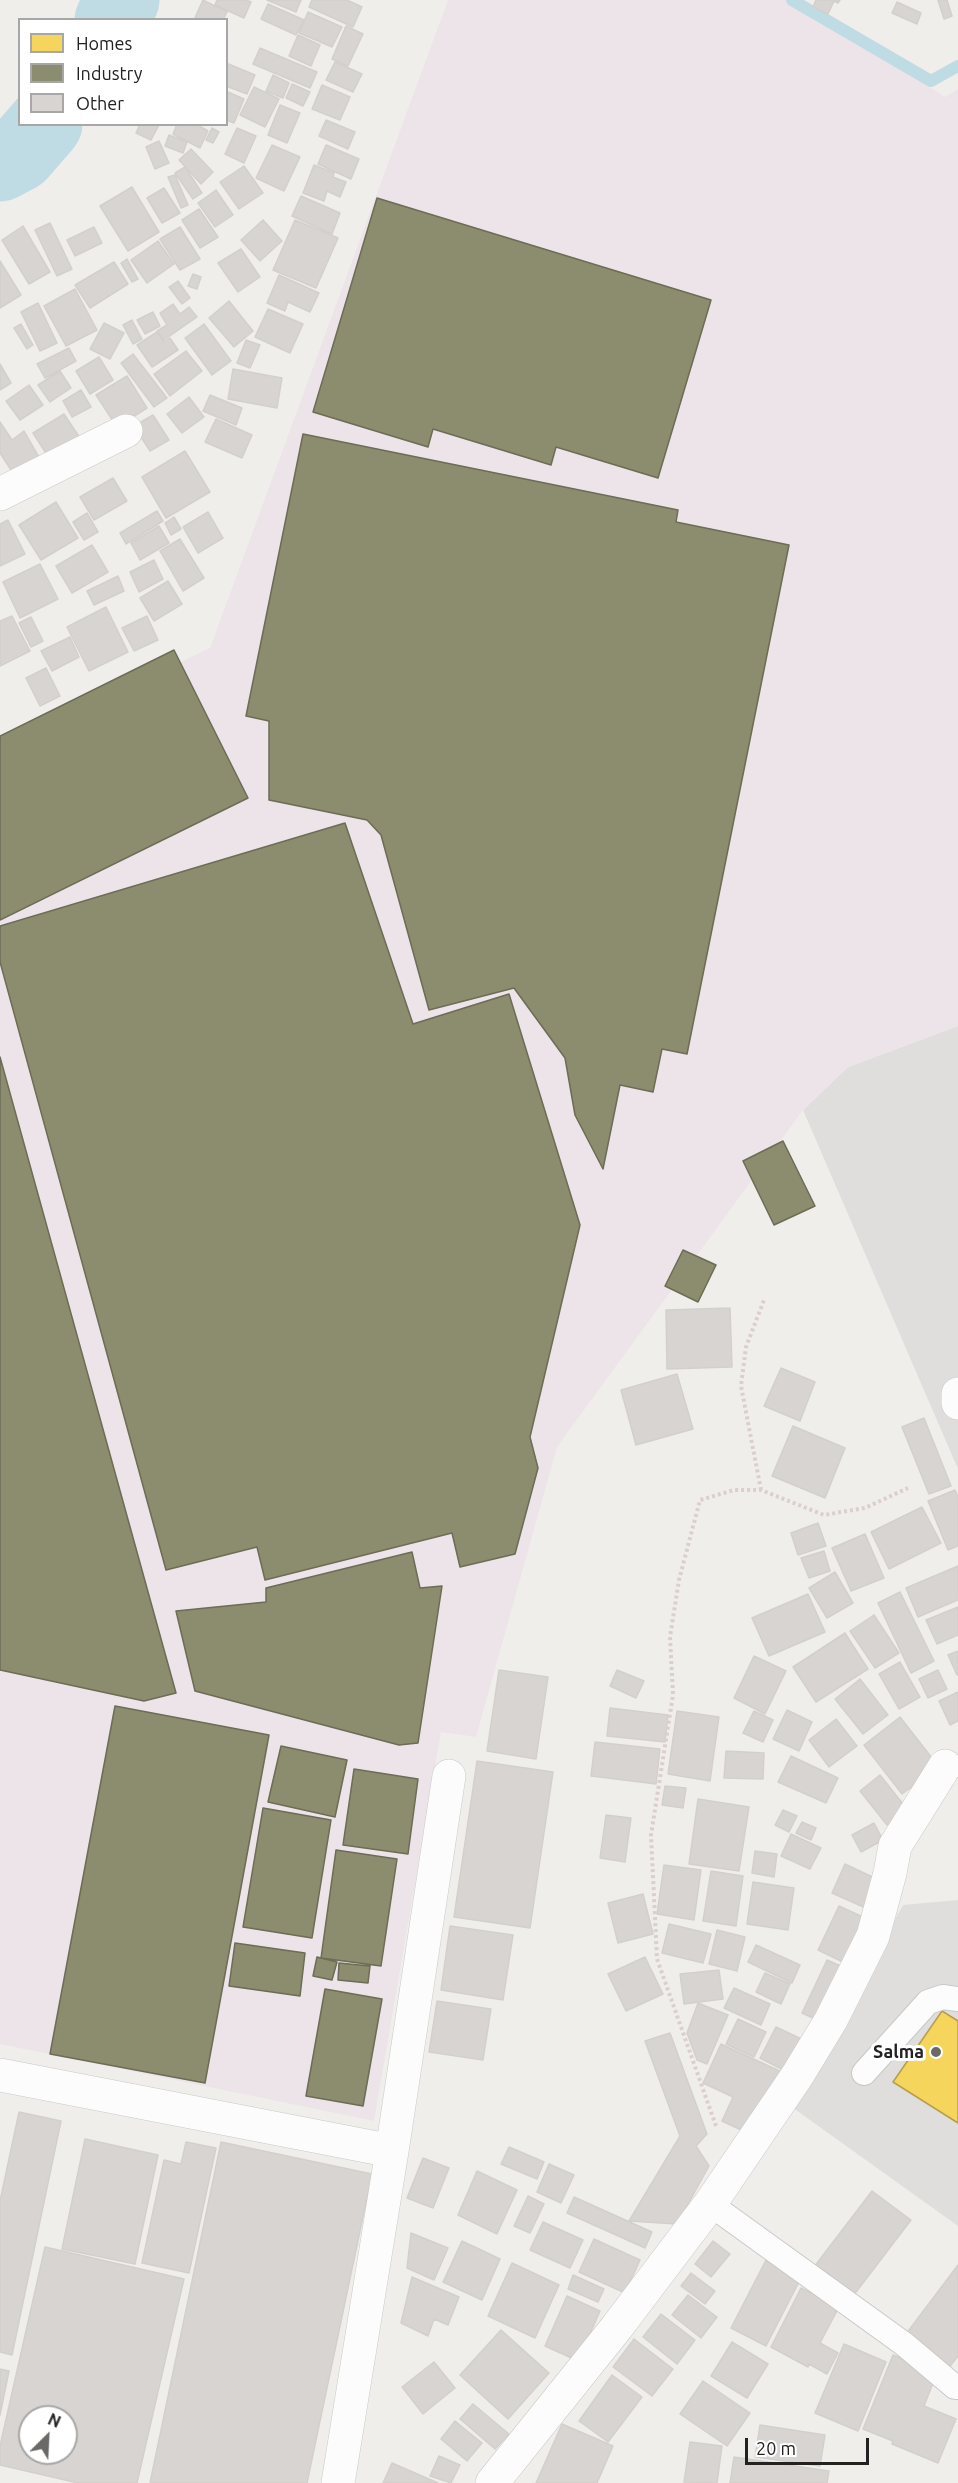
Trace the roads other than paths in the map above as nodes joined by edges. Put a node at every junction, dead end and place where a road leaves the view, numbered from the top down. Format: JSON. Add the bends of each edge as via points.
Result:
{"nodes":[{"id":1,"x":126,"y":431,"type":"dead end"},
{"id":2,"x":0,"y":494,"type":"edge"},
{"id":3,"x":958,"y":1394,"type":"edge"},
{"id":4,"x":958,"y":1402,"type":"edge"},
{"id":5,"x":945,"y":1766,"type":"dead end"},
{"id":6,"x":448,"y":1776,"type":"dead end"},
{"id":7,"x":958,"y":1999,"type":"edge"},
{"id":8,"x":864,"y":2073,"type":"dead end"},
{"id":9,"x":0,"y":2075,"type":"edge"},
{"id":10,"x":392,"y":2151,"type":"junction"},
{"id":11,"x":710,"y":2204,"type":"junction"},
{"id":12,"x":955,"y":2387,"type":"dead end"},
{"id":13,"x":338,"y":2483,"type":"edge"},
{"id":14,"x":492,"y":2483,"type":"edge"}],
"edges":[{"from":1,"to":2,"type":"street"},
{"from":3,"to":4,"type":"street"},
{"from":5,"to":11,"type":"street","via":[[895,1846],[873,1936],[831,2020]]},
{"from":6,"to":10,"type":"street"},
{"from":7,"to":8,"type":"lane","via":[[943,1997],[928,2002]]},
{"from":9,"to":10,"type":"street"},
{"from":10,"to":13,"type":"street"},
{"from":11,"to":12,"type":"lane","via":[[904,2344]]},
{"from":11,"to":14,"type":"street"}]}
